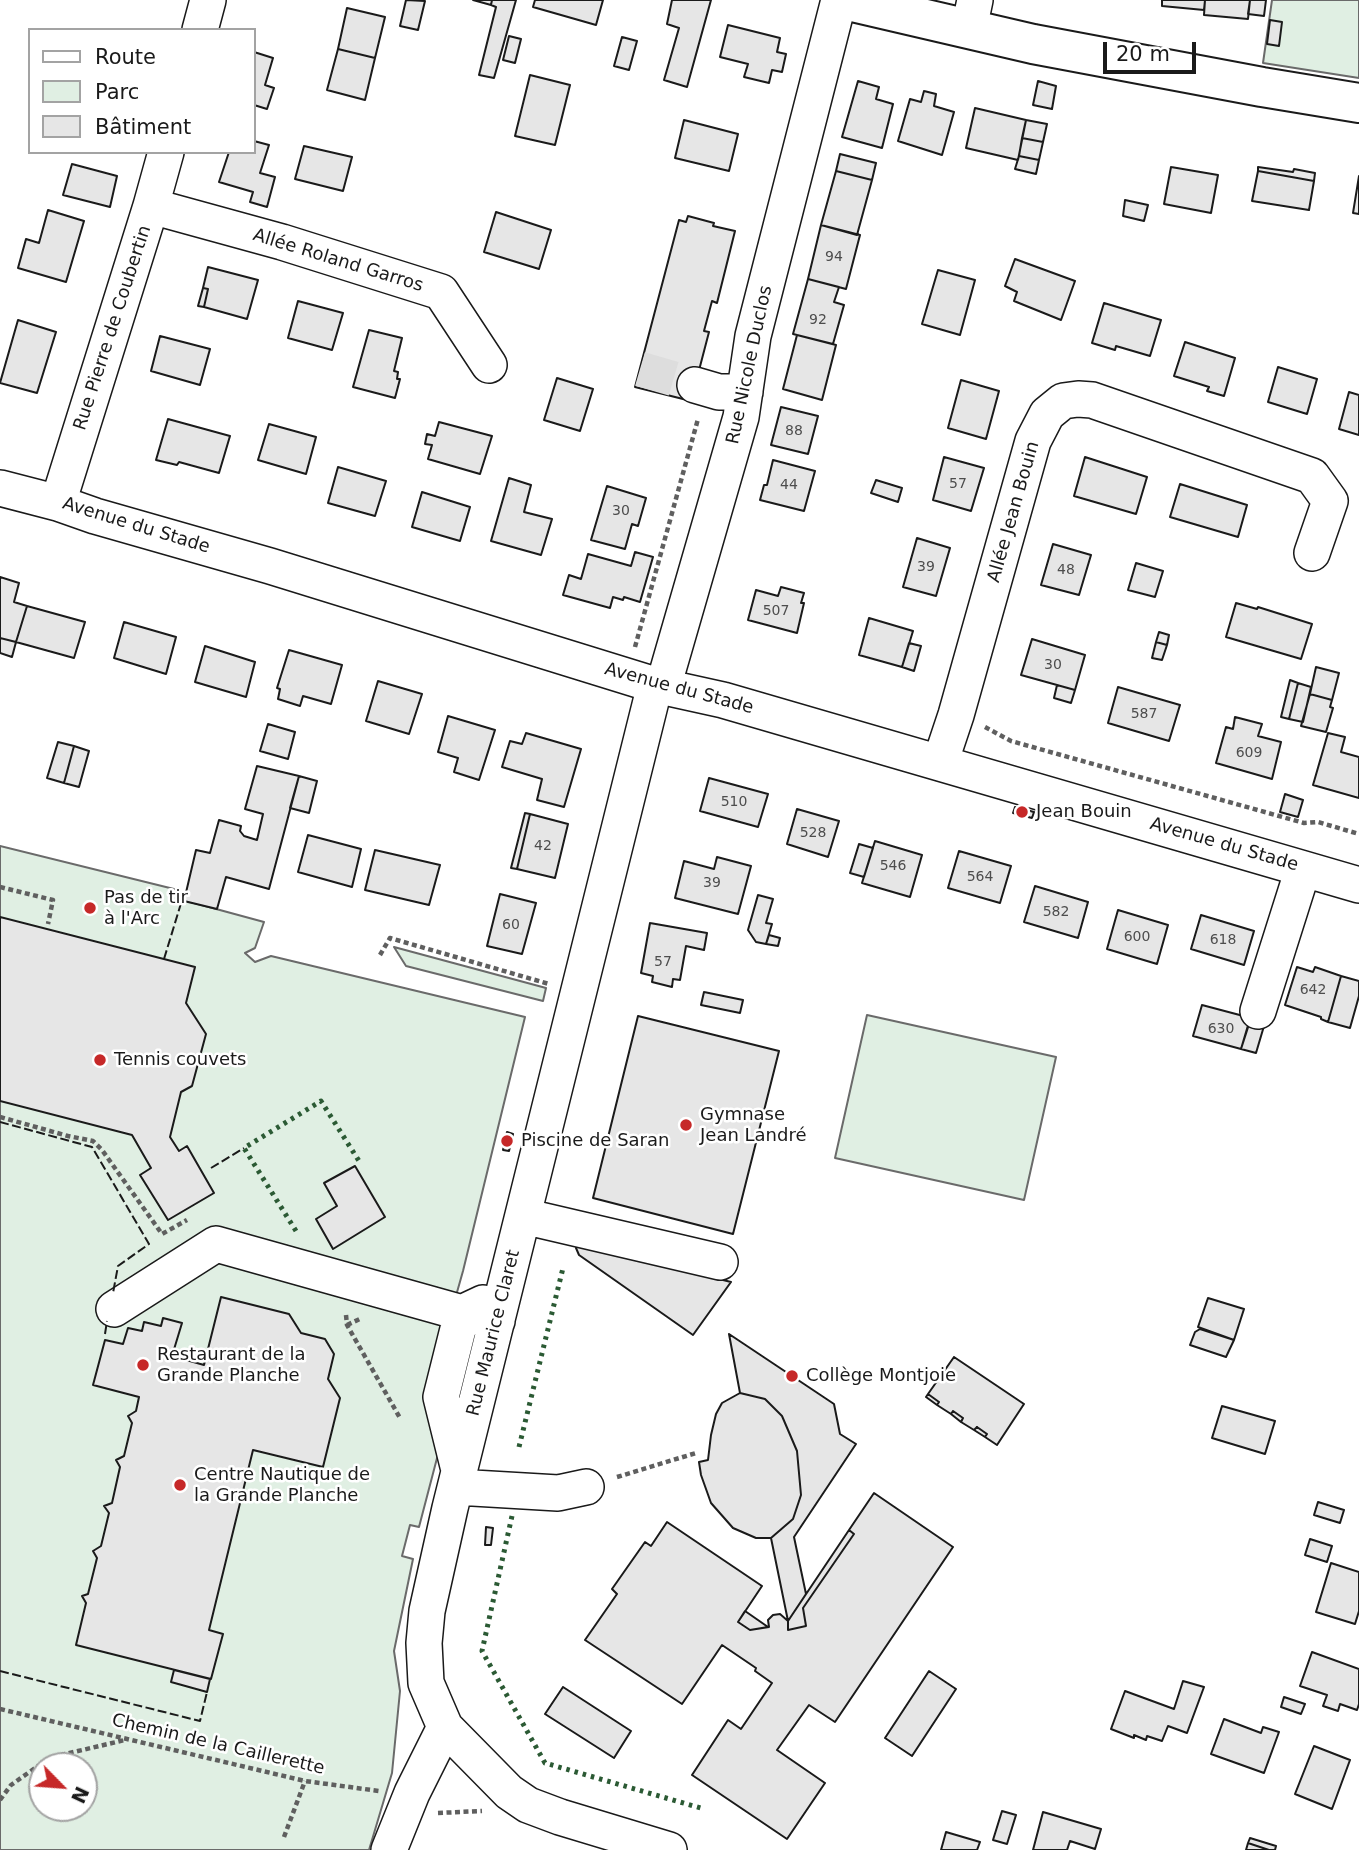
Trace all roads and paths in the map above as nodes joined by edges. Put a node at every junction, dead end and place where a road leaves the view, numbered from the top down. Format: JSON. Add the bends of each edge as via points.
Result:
{"nodes":[{"id":1,"x":208,"y":0,"type":"edge"},
{"id":2,"x":845,"y":0,"type":"edge"},
{"id":3,"x":972,"y":14,"type":"edge"},
{"id":4,"x":201,"y":28,"type":"edge"},
{"id":5,"x":1359,"y":103,"type":"edge"},
{"id":6,"x":165,"y":154,"type":"edge"},
{"id":7,"x":152,"y":206,"type":"junction"},
{"id":8,"x":489,"y":365,"type":"dead end"},
{"id":9,"x":695,"y":385,"type":"tunnel mouth"},
{"id":10,"x":745,"y":392,"type":"junction"},
{"id":11,"x":0,"y":488,"type":"edge"},
{"id":12,"x":58,"y":503,"type":"junction"},
{"id":13,"x":1312,"y":553,"type":"dead end"},
{"id":14,"x":659,"y":686,"type":"junction"},
{"id":15,"x":982,"y":725,"type":"dead end"},
{"id":16,"x":940,"y":763,"type":"junction"},
{"id":17,"x":1359,"y":834,"type":"edge"},
{"id":18,"x":1303,"y":869,"type":"junction"},
{"id":19,"x":1359,"y":885,"type":"edge"},
{"id":20,"x":0,"y":887,"type":"edge"},
{"id":21,"x":48,"y":924,"type":"dead end"},
{"id":22,"x":380,"y":955,"type":"dead end"},
{"id":23,"x":550,"y":984,"type":"dead end"},
{"id":24,"x":1258,"y":1011,"type":"dead end"},
{"id":25,"x":0,"y":1117,"type":"edge"},
{"id":26,"x":523,"y":1216,"type":"junction"},
{"id":27,"x":216,"y":1244,"type":"junction"},
{"id":28,"x":720,"y":1262,"type":"dead end"},
{"id":29,"x":342,"y":1280,"type":"junction"},
{"id":30,"x":114,"y":1309,"type":"dead end"},
{"id":31,"x":489,"y":1310,"type":"junction"},
{"id":32,"x":400,"y":1419,"type":"dead end"},
{"id":33,"x":696,"y":1453,"type":"dead end"},
{"id":34,"x":458,"y":1480,"type":"junction"},
{"id":35,"x":586,"y":1487,"type":"joint"},
{"id":36,"x":0,"y":1709,"type":"edge"},
{"id":37,"x":445,"y":1727,"type":"junction"},
{"id":38,"x":129,"y":1739,"type":"junction"},
{"id":39,"x":305,"y":1781,"type":"junction"},
{"id":40,"x":0,"y":1800,"type":"edge"},
{"id":41,"x":408,"y":1804,"type":"junction"},
{"id":42,"x":284,"y":1838,"type":"dead end"},
{"id":43,"x":389,"y":1850,"type":"edge"},
{"id":44,"x":669,"y":1850,"type":"edge"}],
"edges":[{"from":1,"to":4,"type":"street"},
{"from":2,"to":3,"type":"main road"},
{"from":2,"to":10,"type":"street","name":"Rue Nicole Duclos","via":[[753,336]]},
{"from":3,"to":5,"type":"main road","via":[[1033,44]]},
{"from":6,"to":7,"type":"street","name":"Rue Pierre de Coubertin"},
{"from":7,"to":8,"type":"street","name":"Allée Roland Garros","via":[[441,292]]},
{"from":7,"to":12,"type":"street","name":"Rue Pierre de Coubertin"},
{"from":9,"to":10,"type":"street","via":[[719,392]]},
{"from":10,"to":14,"type":"street","name":"Rue Nicole Duclos"},
{"from":11,"to":12,"type":"street","name":"Avenue du Stade"},
{"from":12,"to":14,"type":"street","name":"Avenue du Stade"},
{"from":13,"to":16,"type":"street","name":"Allée Jean Bouin","via":[[1330,500],[1312,476],[1092,400],[1063,401],[1047,414],[1033,441]]},
{"from":14,"to":16,"type":"street","name":"Avenue du Stade"},
{"from":14,"to":26,"type":"street","name":"Rue Maurice Claret"},
{"from":15,"to":17,"type":"path","via":[[1011,741],[1304,823],[1318,822]]},
{"from":16,"to":18,"type":"street","name":"Avenue du Stade"},
{"from":18,"to":19,"type":"street","name":"Avenue du Stade"},
{"from":18,"to":24,"type":"street"},
{"from":20,"to":21,"type":"path","via":[[53,900]]},
{"from":22,"to":23,"type":"path","via":[[390,938]]},
{"from":25,"to":27,"type":"path","via":[[93,1142],[162,1234],[197,1215]]},
{"from":26,"to":28,"type":"street"},
{"from":26,"to":31,"type":"street","name":"Rue Maurice Claret"},
{"from":27,"to":29,"type":"street"},
{"from":27,"to":30,"type":"street"},
{"from":29,"to":31,"type":"street"},
{"from":29,"to":32,"type":"path","via":[[347,1325]]},
{"from":31,"to":34,"type":"street","name":"Rue Maurice Claret"},
{"from":33,"to":35,"type":"path"},
{"from":34,"to":35,"type":"street","via":[[558,1493]]},
{"from":34,"to":37,"type":"street","name":"Rue Maurice Claret","via":[[427,1611],[424,1643],[426,1683]]},
{"from":36,"to":38,"type":"path","name":"Chemin de la Caillerette"},
{"from":37,"to":41,"type":"street"},
{"from":37,"to":44,"type":"street","name":"Rue Maurice Claret","via":[[509,1792],[528,1805]]},
{"from":38,"to":39,"type":"path","name":"Chemin de la Caillerette"},
{"from":38,"to":40,"type":"path","via":[[61,1755],[11,1785]]},
{"from":39,"to":41,"type":"path","name":"Chemin de la Caillerette","via":[[382,1792]]},
{"from":39,"to":42,"type":"path"},
{"from":41,"to":43,"type":"street"}]}
